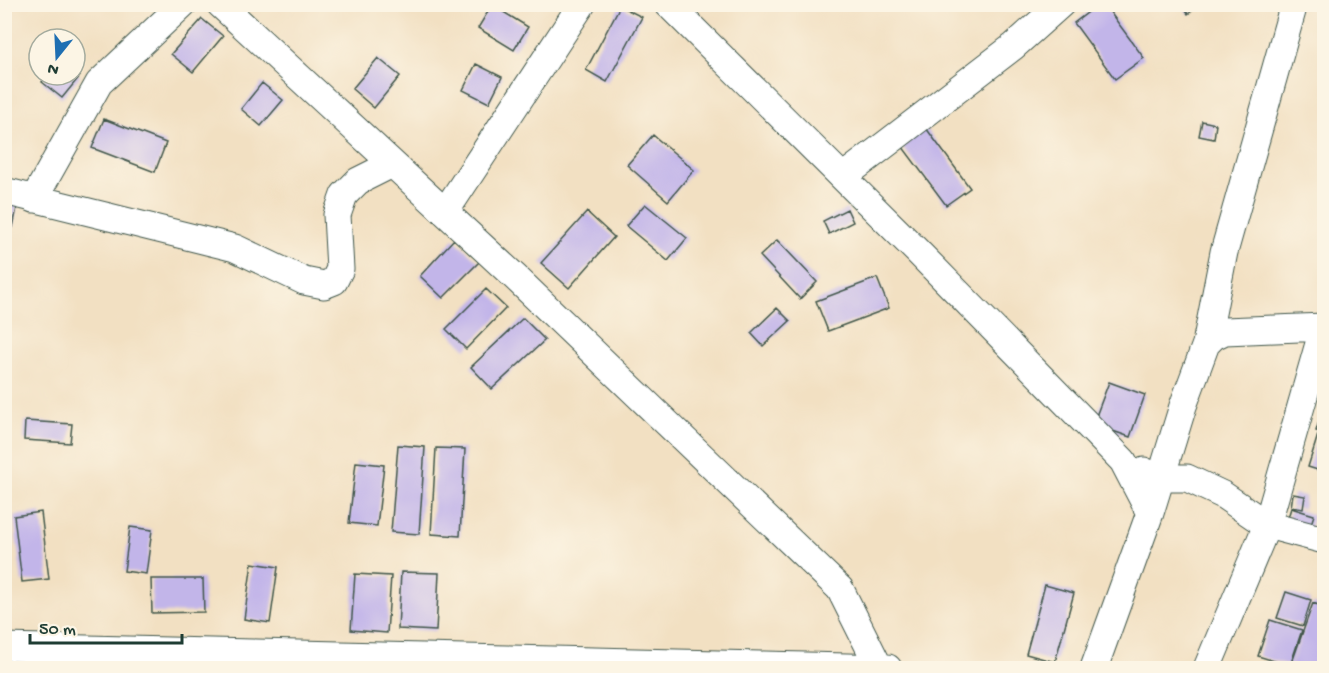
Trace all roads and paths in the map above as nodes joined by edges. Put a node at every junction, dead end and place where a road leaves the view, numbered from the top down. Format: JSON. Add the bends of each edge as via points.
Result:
{"nodes":[{"id":1,"x":183,"y":4,"type":"edge"},
{"id":2,"x":220,"y":4,"type":"edge"},
{"id":3,"x":582,"y":4,"type":"edge"},
{"id":4,"x":668,"y":4,"type":"edge"},
{"id":5,"x":1061,"y":4,"type":"edge"},
{"id":6,"x":1294,"y":4,"type":"edge"},
{"id":7,"x":392,"y":164,"type":"junction"},
{"id":8,"x":843,"y":177,"type":"junction"},
{"id":9,"x":4,"y":191,"type":"edge"},
{"id":10,"x":34,"y":198,"type":"junction"},
{"id":11,"x":445,"y":212,"type":"junction"},
{"id":12,"x":1324,"y":327,"type":"edge"},
{"id":13,"x":1206,"y":344,"type":"junction"},
{"id":14,"x":1123,"y":461,"type":"junction"},
{"id":15,"x":1160,"y":478,"type":"junction"},
{"id":16,"x":1150,"y":513,"type":"junction"},
{"id":17,"x":1267,"y":525,"type":"junction"},
{"id":18,"x":1324,"y":540,"type":"edge"},
{"id":19,"x":4,"y":648,"type":"edge"},
{"id":20,"x":884,"y":668,"type":"edge"},
{"id":21,"x":1094,"y":669,"type":"edge"},
{"id":22,"x":1207,"y":669,"type":"edge"}],
"edges":[{"from":1,"to":10,"type":"street","via":[[99,83]]},
{"from":2,"to":7,"type":"street"},
{"from":3,"to":11,"type":"street"},
{"from":4,"to":8,"type":"street"},
{"from":5,"to":8,"type":"street","via":[[1014,46]]},
{"from":6,"to":13,"type":"street","via":[[1224,252]]},
{"from":7,"to":10,"type":"street","via":[[358,181],[344,195],[337,215],[340,269],[334,281],[324,285],[304,281],[235,248]]},
{"from":7,"to":11,"type":"street"},
{"from":8,"to":14,"type":"street"},
{"from":9,"to":10,"type":"street"},
{"from":11,"to":20,"type":"street","via":[[840,588]]},
{"from":12,"to":13,"type":"street","via":[[1225,331]]},
{"from":12,"to":17,"type":"street"},
{"from":13,"to":15,"type":"street"},
{"from":14,"to":15,"type":"street"},
{"from":14,"to":16,"type":"street"},
{"from":15,"to":16,"type":"street"},
{"from":15,"to":17,"type":"street","via":[[1187,478],[1222,495]]},
{"from":16,"to":21,"type":"street"},
{"from":17,"to":18,"type":"street"},
{"from":17,"to":22,"type":"street"},
{"from":19,"to":20,"type":"street"}]}
